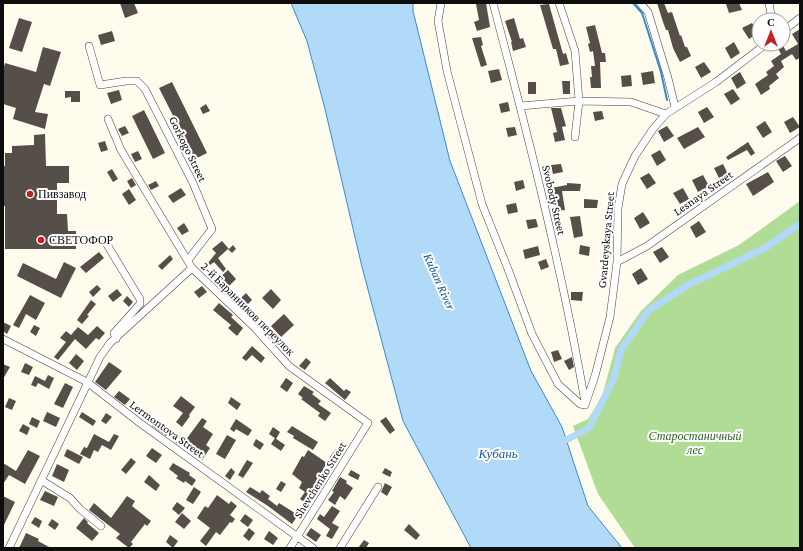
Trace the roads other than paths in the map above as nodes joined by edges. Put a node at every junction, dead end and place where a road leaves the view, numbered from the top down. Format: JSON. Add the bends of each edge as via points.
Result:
{"nodes":[{"id":1,"x":440,"y":3,"type":"edge"},
{"id":2,"x":493,"y":3,"type":"edge"},
{"id":3,"x":559,"y":3,"type":"edge"},
{"id":4,"x":640,"y":3,"type":"edge"},
{"id":5,"x":800,"y":18,"type":"edge"},
{"id":6,"x":791,"y":25,"type":"edge"},
{"id":7,"x":89,"y":46,"type":"dead end"},
{"id":8,"x":755,"y":52,"type":"edge"},
{"id":9,"x":579,"y":101,"type":"junction"},
{"id":10,"x":520,"y":106,"type":"junction"},
{"id":11,"x":675,"y":107,"type":"junction"},
{"id":12,"x":666,"y":114,"type":"junction"},
{"id":13,"x":108,"y":119,"type":"dead end"},
{"id":14,"x":575,"y":137,"type":"dead end"},
{"id":15,"x":800,"y":138,"type":"edge"},
{"id":16,"x":106,"y":243,"type":"dead end"},
{"id":17,"x":188,"y":260,"type":"junction"},
{"id":18,"x":617,"y":262,"type":"junction"},
{"id":19,"x":192,"y":268,"type":"junction"},
{"id":20,"x":3,"y":338,"type":"edge"},
{"id":21,"x":116,"y":339,"type":"junction"},
{"id":22,"x":87,"y":382,"type":"junction"},
{"id":23,"x":586,"y":404,"type":"junction"},
{"id":24,"x":368,"y":423,"type":"joint"},
{"id":25,"x":41,"y":480,"type":"junction"},
{"id":26,"x":378,"y":487,"type":"dead end"},
{"id":27,"x":101,"y":526,"type":"dead end"},
{"id":28,"x":298,"y":537,"type":"junction"},
{"id":29,"x":9,"y":548,"type":"edge"},
{"id":30,"x":290,"y":548,"type":"edge"},
{"id":31,"x":313,"y":548,"type":"edge"},
{"id":32,"x":340,"y":548,"type":"edge"}],
"edges":[{"from":1,"to":23,"type":"street","via":[[438,21],[447,71],[482,204],[532,334],[558,384],[580,404]]},
{"from":2,"to":10,"type":"street","name":"Svobody Street"},
{"from":3,"to":9,"type":"street","via":[[575,51]]},
{"from":4,"to":11,"type":"street","via":[[648,12]]},
{"from":5,"to":6,"type":"street"},
{"from":7,"to":17,"type":"street","name":"Gorkogo Street","via":[[100,85],[137,81],[145,89],[193,183],[212,229]]},
{"from":8,"to":11,"type":"street","name":"Gvardeyskaya Street","via":[[716,82]]},
{"from":9,"to":10,"type":"street"},
{"from":9,"to":12,"type":"street","via":[[631,102]]},
{"from":9,"to":14,"type":"street"},
{"from":10,"to":23,"type":"street","name":"Svobody Street","via":[[577,354]]},
{"from":11,"to":12,"type":"street","name":"Gvardeyskaya Street"},
{"from":12,"to":18,"type":"street","name":"Gvardeyskaya Street","via":[[635,156],[622,184],[618,208]]},
{"from":13,"to":17,"type":"street","name":"2-й Баранников переулок","via":[[121,150]]},
{"from":15,"to":18,"type":"street","name":"Lesnaya Street","via":[[647,246]]},
{"from":16,"to":21,"type":"street","via":[[140,299],[140,304],[114,333]]},
{"from":17,"to":19,"type":"street","name":"2-й Баранников переулок"},
{"from":18,"to":23,"type":"street","name":"Gvardeyskaya Street","via":[[610,317]]},
{"from":19,"to":21,"type":"street"},
{"from":19,"to":24,"type":"street","name":"2-й Баранников переулок","via":[[254,327],[289,366]]},
{"from":20,"to":22,"type":"street","name":"Lermontova Street"},
{"from":21,"to":22,"type":"street","via":[[100,356]]},
{"from":22,"to":25,"type":"street"},
{"from":22,"to":28,"type":"street","name":"Lermontova Street","via":[[134,420]]},
{"from":24,"to":28,"type":"street","name":"Shevchenko Street"},
{"from":25,"to":27,"type":"street","via":[[70,498],[80,510]]},
{"from":25,"to":29,"type":"street"},
{"from":26,"to":32,"type":"street"},
{"from":28,"to":30,"type":"street","name":"Shevchenko Street"},
{"from":28,"to":31,"type":"street","name":"Lermontova Street"}]}
